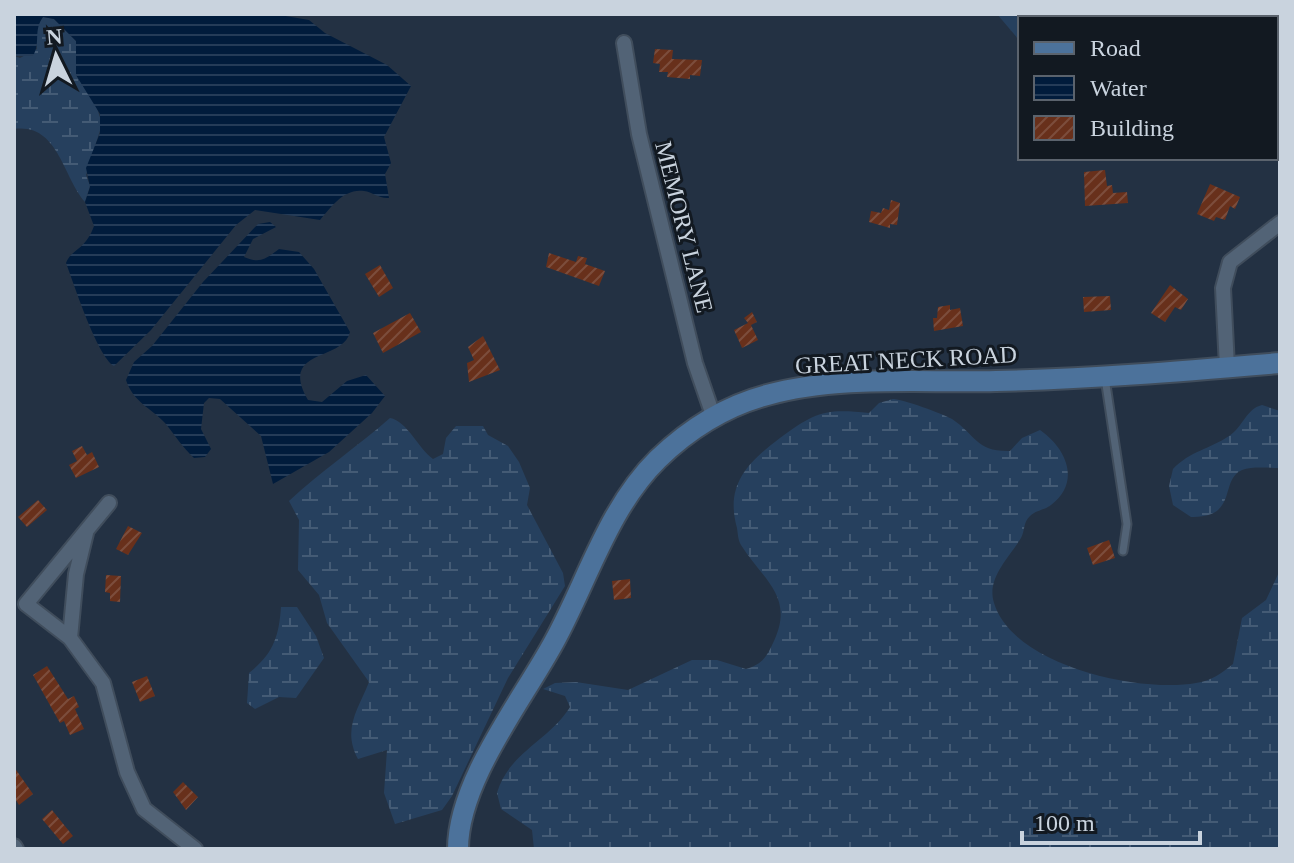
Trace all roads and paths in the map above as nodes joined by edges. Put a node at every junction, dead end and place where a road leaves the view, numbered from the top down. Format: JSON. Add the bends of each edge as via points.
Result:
{"nodes":[{"id":1,"x":624,"y":43,"type":"dead end"},
{"id":2,"x":1280,"y":223,"type":"edge"},
{"id":3,"x":1280,"y":363,"type":"edge"},
{"id":4,"x":1227,"y":367,"type":"junction"},
{"id":5,"x":1105,"y":376,"type":"junction"},
{"id":6,"x":714,"y":418,"type":"junction"},
{"id":7,"x":109,"y":503,"type":"dead end"},
{"id":8,"x":87,"y":529,"type":"junction"},
{"id":9,"x":1123,"y":551,"type":"dead end"},
{"id":10,"x":70,"y":638,"type":"junction"},
{"id":11,"x":195,"y":849,"type":"edge"},
{"id":12,"x":458,"y":849,"type":"edge"}],
"edges":[{"from":1,"to":6,"type":"street","name":"MEMORY LANE","via":[[639,134],[695,363]]},
{"from":2,"to":4,"type":"street","via":[[1230,262],[1223,288]]},
{"from":3,"to":4,"type":"street","name":"GREAT NECK ROAD"},
{"from":4,"to":5,"type":"street","name":"GREAT NECK ROAD"},
{"from":5,"to":6,"type":"street","name":"GREAT NECK ROAD","via":[[797,389],[758,398]]},
{"from":5,"to":9,"type":"lane","via":[[1127,524]]},
{"from":6,"to":12,"type":"street","name":"GREAT NECK ROAD","via":[[658,459],[621,508],[473,786]]},
{"from":7,"to":8,"type":"street"},
{"from":8,"to":10,"type":"street"},
{"from":8,"to":10,"type":"street","via":[[26,604]]},
{"from":10,"to":11,"type":"street","via":[[106,688],[140,803],[155,821]]}]}
